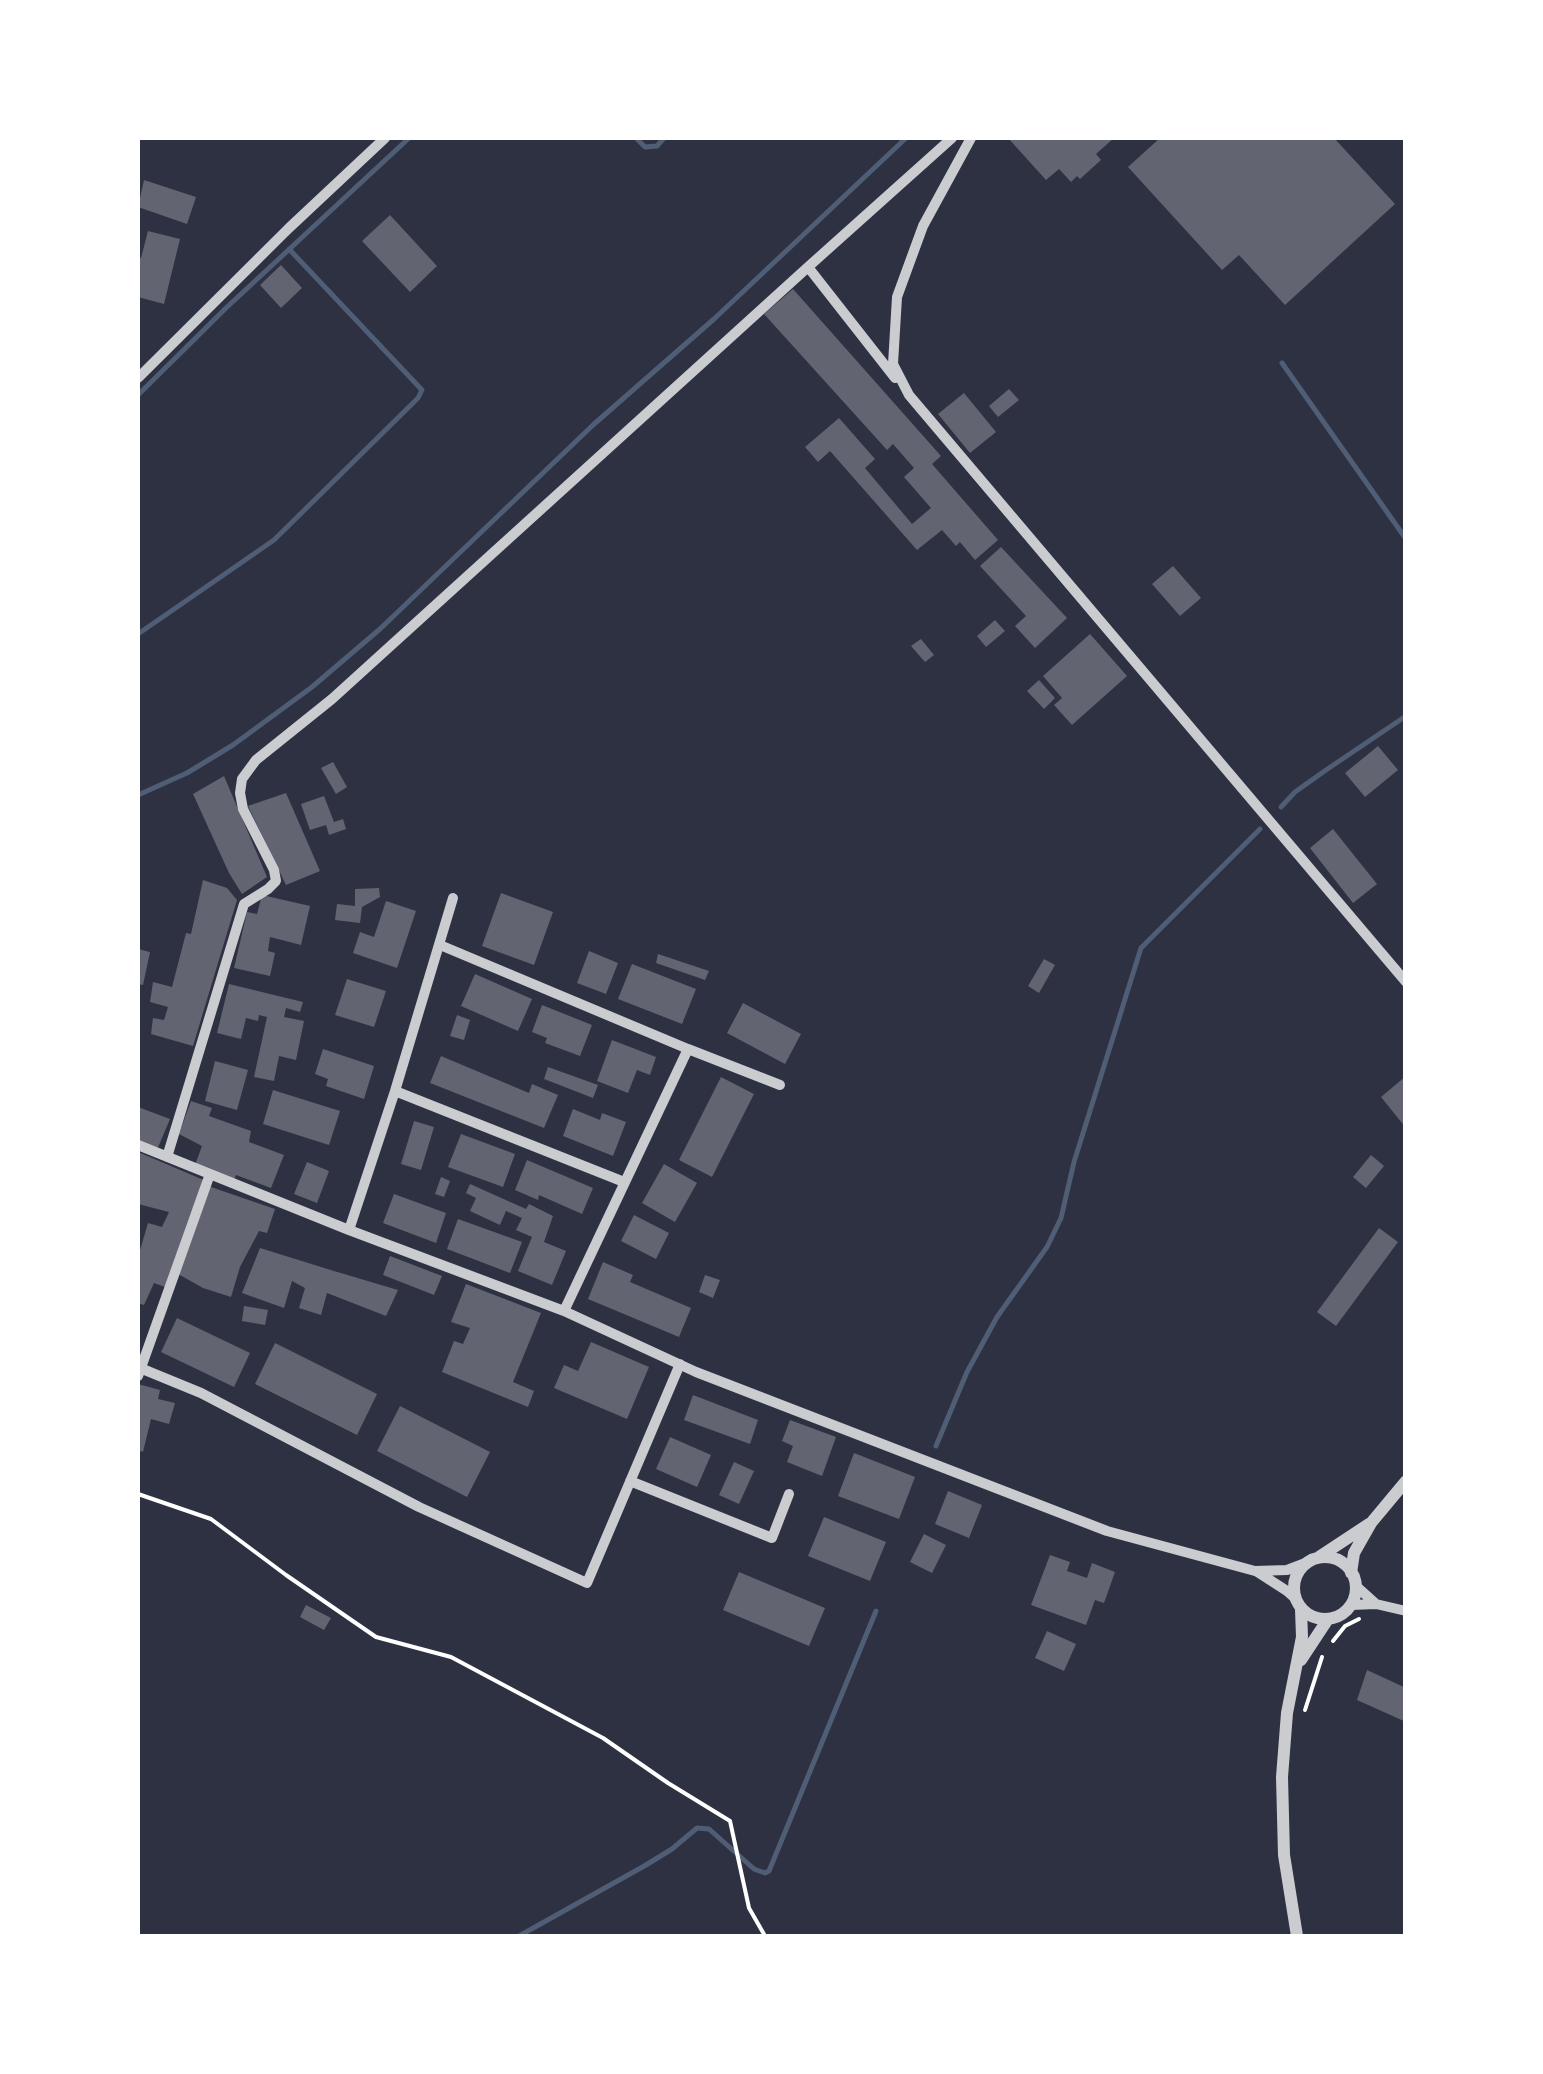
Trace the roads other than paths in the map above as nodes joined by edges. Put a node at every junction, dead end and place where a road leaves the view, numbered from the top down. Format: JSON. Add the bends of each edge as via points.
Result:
{"nodes":[{"id":1,"x":384,"y":138,"type":"edge"},
{"id":2,"x":952,"y":138,"type":"edge"},
{"id":3,"x":971,"y":138,"type":"edge"},
{"id":4,"x":808,"y":268,"type":"junction"},
{"id":5,"x":138,"y":378,"type":"edge"},
{"id":6,"x":909,"y":396,"type":"junction"},
{"id":7,"x":453,"y":898,"type":"dead end"},
{"id":8,"x":440,"y":945,"type":"junction"},
{"id":9,"x":1406,"y":982,"type":"edge"},
{"id":10,"x":688,"y":1050,"type":"junction"},
{"id":11,"x":780,"y":1084,"type":"dead end"},
{"id":12,"x":395,"y":1090,"type":"junction"},
{"id":13,"x":138,"y":1145,"type":"edge"},
{"id":14,"x":167,"y":1157,"type":"junction"},
{"id":15,"x":210,"y":1174,"type":"junction"},
{"id":16,"x":624,"y":1182,"type":"junction"},
{"id":17,"x":348,"y":1230,"type":"junction"},
{"id":18,"x":564,"y":1312,"type":"junction"},
{"id":19,"x":680,"y":1364,"type":"junction"},
{"id":20,"x":139,"y":1372,"type":"edge"},
{"id":21,"x":630,"y":1481,"type":"junction"},
{"id":22,"x":1406,"y":1481,"type":"edge"},
{"id":23,"x":789,"y":1494,"type":"dead end"},
{"id":24,"x":1371,"y":1523,"type":"junction"},
{"id":25,"x":1313,"y":1560,"type":"junction"},
{"id":26,"x":1255,"y":1571,"type":"junction"},
{"id":27,"x":1354,"y":1579,"type":"junction"},
{"id":28,"x":1298,"y":1604,"type":"junction"},
{"id":29,"x":1376,"y":1604,"type":"junction"},
{"id":30,"x":1351,"y":1605,"type":"junction"},
{"id":31,"x":1406,"y":1612,"type":"edge"},
{"id":32,"x":1328,"y":1619,"type":"junction"},
{"id":33,"x":1297,"y":1666,"type":"junction"},
{"id":34,"x":1297,"y":1936,"type":"edge"}],
"edges":[{"from":1,"to":5,"type":"street"},
{"from":2,"to":4,"type":"street"},
{"from":3,"to":6,"type":"street","via":[[923,226],[897,296],[893,364]]},
{"from":4,"to":6,"type":"street"},
{"from":4,"to":14,"type":"street","via":[[249,769],[242,779],[243,809],[276,881],[244,904]]},
{"from":6,"to":9,"type":"street"},
{"from":7,"to":8,"type":"street"},
{"from":8,"to":10,"type":"street"},
{"from":8,"to":12,"type":"street"},
{"from":10,"to":11,"type":"street"},
{"from":10,"to":16,"type":"street"},
{"from":12,"to":16,"type":"street"},
{"from":12,"to":17,"type":"street"},
{"from":13,"to":14,"type":"street"},
{"from":14,"to":15,"type":"street"},
{"from":15,"to":17,"type":"street"},
{"from":15,"to":20,"type":"street"},
{"from":16,"to":18,"type":"street"},
{"from":17,"to":18,"type":"street"},
{"from":18,"to":19,"type":"street"},
{"from":19,"to":21,"type":"street"},
{"from":19,"to":26,"type":"street","via":[[1108,1531]]},
{"from":20,"to":21,"type":"street","via":[[200,1393],[419,1507],[587,1583]]},
{"from":21,"to":23,"type":"street","via":[[772,1538]]},
{"from":22,"to":24,"type":"street"},
{"from":24,"to":25,"type":"street"},
{"from":24,"to":27,"type":"street","via":[[1354,1553]]},
{"from":25,"to":26,"type":"street"},
{"from":25,"to":27,"type":"street","via":[[1336,1559]]},
{"from":25,"to":28,"type":"street","via":[[1295,1578]]},
{"from":26,"to":28,"type":"street"},
{"from":27,"to":29,"type":"street"},
{"from":27,"to":30,"type":"street"},
{"from":28,"to":32,"type":"street"},
{"from":28,"to":33,"type":"street"},
{"from":29,"to":30,"type":"street"},
{"from":29,"to":31,"type":"street"},
{"from":30,"to":32,"type":"street"},
{"from":32,"to":33,"type":"street"},
{"from":33,"to":34,"type":"street","via":[[1282,1791]]}]}
